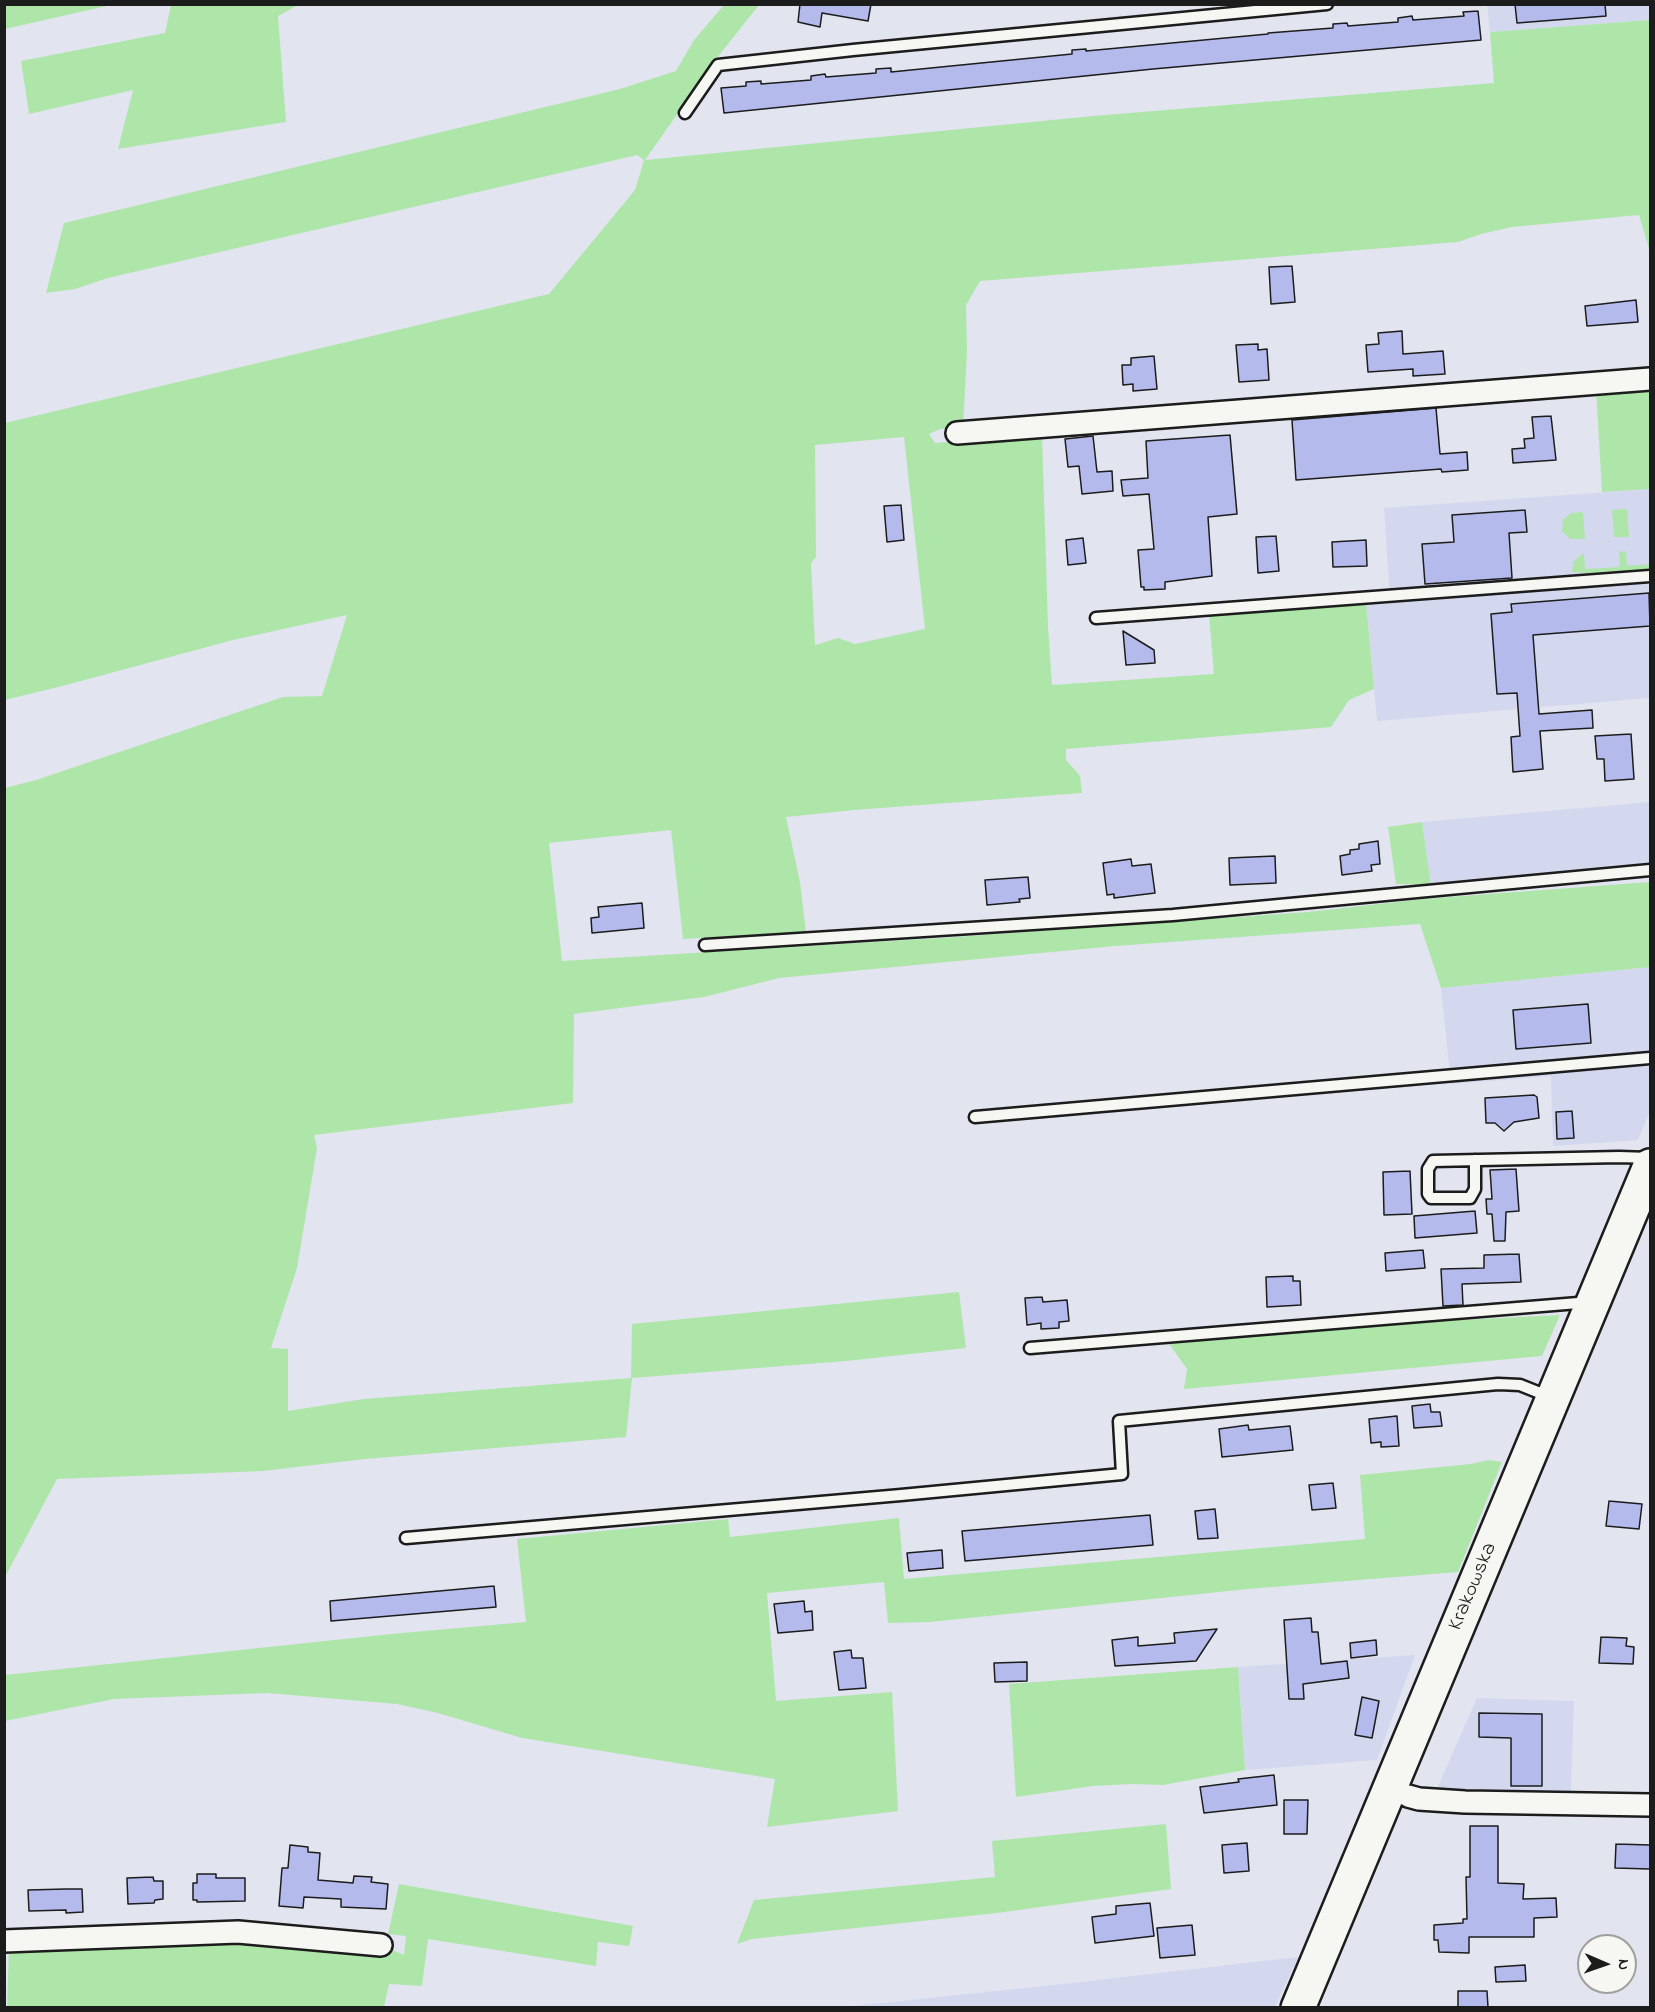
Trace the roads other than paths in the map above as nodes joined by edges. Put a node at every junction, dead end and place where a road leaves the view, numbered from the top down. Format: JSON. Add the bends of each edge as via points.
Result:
{"nodes":[{"id":1,"x":1327,"y":4,"type":"edge"},
{"id":2,"x":685,"y":113,"type":"dead end"},
{"id":3,"x":1650,"y":380,"type":"edge"},
{"id":4,"x":957,"y":433,"type":"dead end"},
{"id":5,"x":1650,"y":576,"type":"edge"},
{"id":6,"x":1096,"y":618,"type":"dead end"},
{"id":7,"x":1650,"y":870,"type":"edge"},
{"id":8,"x":705,"y":945,"type":"dead end"},
{"id":9,"x":1650,"y":1058,"type":"edge"},
{"id":10,"x":975,"y":1117,"type":"dead end"},
{"id":11,"x":1650,"y":1158,"type":"edge"},
{"id":12,"x":1474,"y":1160,"type":"junction"},
{"id":13,"x":1650,"y":1166,"type":"edge"},
{"id":14,"x":1650,"y":1220,"type":"edge"},
{"id":15,"x":1592,"y":1307,"type":"junction"},
{"id":16,"x":1030,"y":1348,"type":"dead end"},
{"id":17,"x":1553,"y":1398,"type":"junction"},
{"id":18,"x":405,"y":1538,"type":"dead end"},
{"id":19,"x":1408,"y":1796,"type":"junction"},
{"id":20,"x":1650,"y":1805,"type":"edge"},
{"id":21,"x":4,"y":1941,"type":"edge"},
{"id":22,"x":381,"y":1945,"type":"dead end"},
{"id":23,"x":1298,"y":2007,"type":"edge"},
{"id":24,"x":1319,"y":2007,"type":"edge"}],
"edges":[{"from":1,"to":2,"type":"lane","via":[[718,65]]},
{"from":3,"to":4,"type":"street"},
{"from":5,"to":6,"type":"lane"},
{"from":7,"to":8,"type":"lane","via":[[1173,915]]},
{"from":9,"to":10,"type":"lane"},
{"from":11,"to":12,"type":"lane"},
{"from":12,"to":12,"type":"lane","via":[[1433,1161],[1428,1169],[1431,1198],[1470,1198],[1475,1189]]},
{"from":13,"to":15,"type":"main road","name":"Krakowska"},
{"from":14,"to":19,"type":"main road","name":"Krakowska"},
{"from":15,"to":16,"type":"lane","via":[[1578,1303]]},
{"from":15,"to":17,"type":"main road","name":"Krakowska"},
{"from":17,"to":18,"type":"lane","via":[[1521,1384],[1498,1384],[1119,1421],[1122,1474]]},
{"from":17,"to":23,"type":"main road","name":"Krakowska"},
{"from":19,"to":20,"type":"street","via":[[1465,1802]]},
{"from":19,"to":24,"type":"main road","name":"Krakowska"},
{"from":21,"to":22,"type":"street","via":[[238,1932]]}]}
